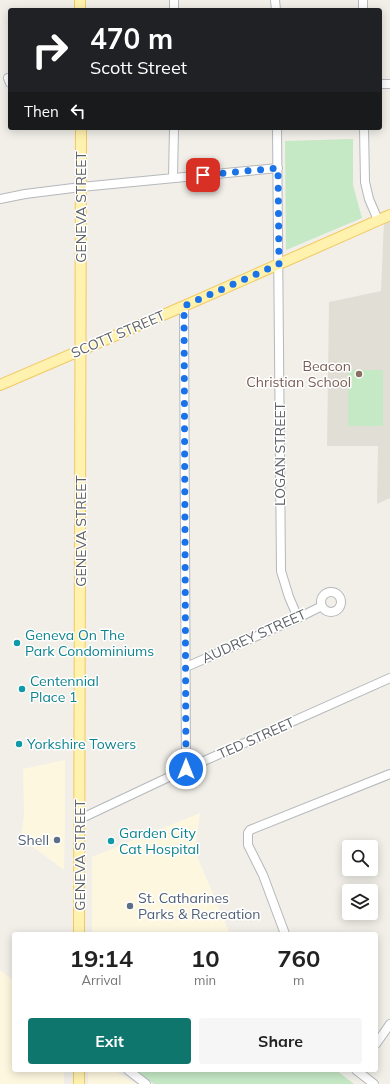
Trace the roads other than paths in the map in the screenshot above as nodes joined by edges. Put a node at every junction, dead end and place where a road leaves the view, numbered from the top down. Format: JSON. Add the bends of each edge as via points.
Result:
{"nodes":[{"id":1,"x":81,"y":130,"type":"edge"},
{"id":2,"x":174,"y":130,"type":"edge"},
{"id":3,"x":277,"y":130,"type":"edge"},
{"id":4,"x":364,"y":130,"type":"edge"},
{"id":5,"x":278,"y":168,"type":"junction"},
{"id":6,"x":173,"y":177,"type":"junction"},
{"id":7,"x":81,"y":187,"type":"junction"},
{"id":8,"x":0,"y":199,"type":"edge"},
{"id":9,"x":390,"y":215,"type":"edge"},
{"id":10,"x":378,"y":220,"type":"junction"},
{"id":11,"x":279,"y":264,"type":"junction"},
{"id":12,"x":184,"y":306,"type":"junction"},
{"id":13,"x":81,"y":350,"type":"junction"},
{"id":14,"x":0,"y":385,"type":"edge"},
{"id":15,"x":322,"y":606,"type":"dead end"},
{"id":16,"x":298,"y":618,"type":"junction"},
{"id":17,"x":186,"y":666,"type":"junction"},
{"id":18,"x":390,"y":678,"type":"edge"},
{"id":19,"x":186,"y":769,"type":"junction"},
{"id":20,"x":389,"y":777,"type":"edge"},
{"id":21,"x":80,"y":819,"type":"junction"},
{"id":22,"x":79,"y":932,"type":"edge"},
{"id":23,"x":284,"y":932,"type":"edge"},
{"id":24,"x":390,"y":1024,"type":"edge"},
{"id":25,"x":378,"y":1041,"type":"edge"},
{"id":26,"x":79,"y":1072,"type":"edge"},
{"id":27,"x":131,"y":1072,"type":"edge"},
{"id":28,"x":359,"y":1072,"type":"edge"},
{"id":29,"x":79,"y":1084,"type":"edge"},
{"id":30,"x":146,"y":1084,"type":"edge"},
{"id":31,"x":374,"y":1084,"type":"edge"}],
"edges":[{"from":1,"to":7,"type":"main road","name":"GENEVA STREET"},
{"from":2,"to":6,"type":"street"},
{"from":3,"to":5,"type":"street","name":"LOGAN STREET"},
{"from":4,"to":10,"type":"street","via":[[365,182]]},
{"from":5,"to":6,"type":"street"},
{"from":5,"to":11,"type":"street","name":"LOGAN STREET"},
{"from":6,"to":7,"type":"street"},
{"from":7,"to":8,"type":"street"},
{"from":7,"to":13,"type":"main road","name":"GENEVA STREET"},
{"from":9,"to":10,"type":"main road","name":"SCOTT STREET"},
{"from":10,"to":11,"type":"main road","name":"SCOTT STREET"},
{"from":11,"to":12,"type":"main road","name":"SCOTT STREET"},
{"from":11,"to":16,"type":"street","name":"LOGAN STREET","via":[[281,571]]},
{"from":12,"to":13,"type":"main road","name":"SCOTT STREET"},
{"from":12,"to":17,"type":"street"},
{"from":13,"to":14,"type":"main road","name":"SCOTT STREET"},
{"from":13,"to":21,"type":"main road","name":"GENEVA STREET"},
{"from":15,"to":16,"type":"street","name":"AUDREY STREET"},
{"from":16,"to":17,"type":"street","name":"AUDREY STREET"},
{"from":17,"to":19,"type":"street"},
{"from":18,"to":19,"type":"street","name":"TED STREET"},
{"from":19,"to":21,"type":"street","name":"TED STREET"},
{"from":20,"to":23,"type":"street","via":[[248,832],[248,845]]},
{"from":21,"to":22,"type":"main road","name":"GENEVA STREET"},
{"from":24,"to":25,"type":"street"},
{"from":26,"to":29,"type":"main road"},
{"from":27,"to":30,"type":"street"},
{"from":28,"to":31,"type":"street"}]}
